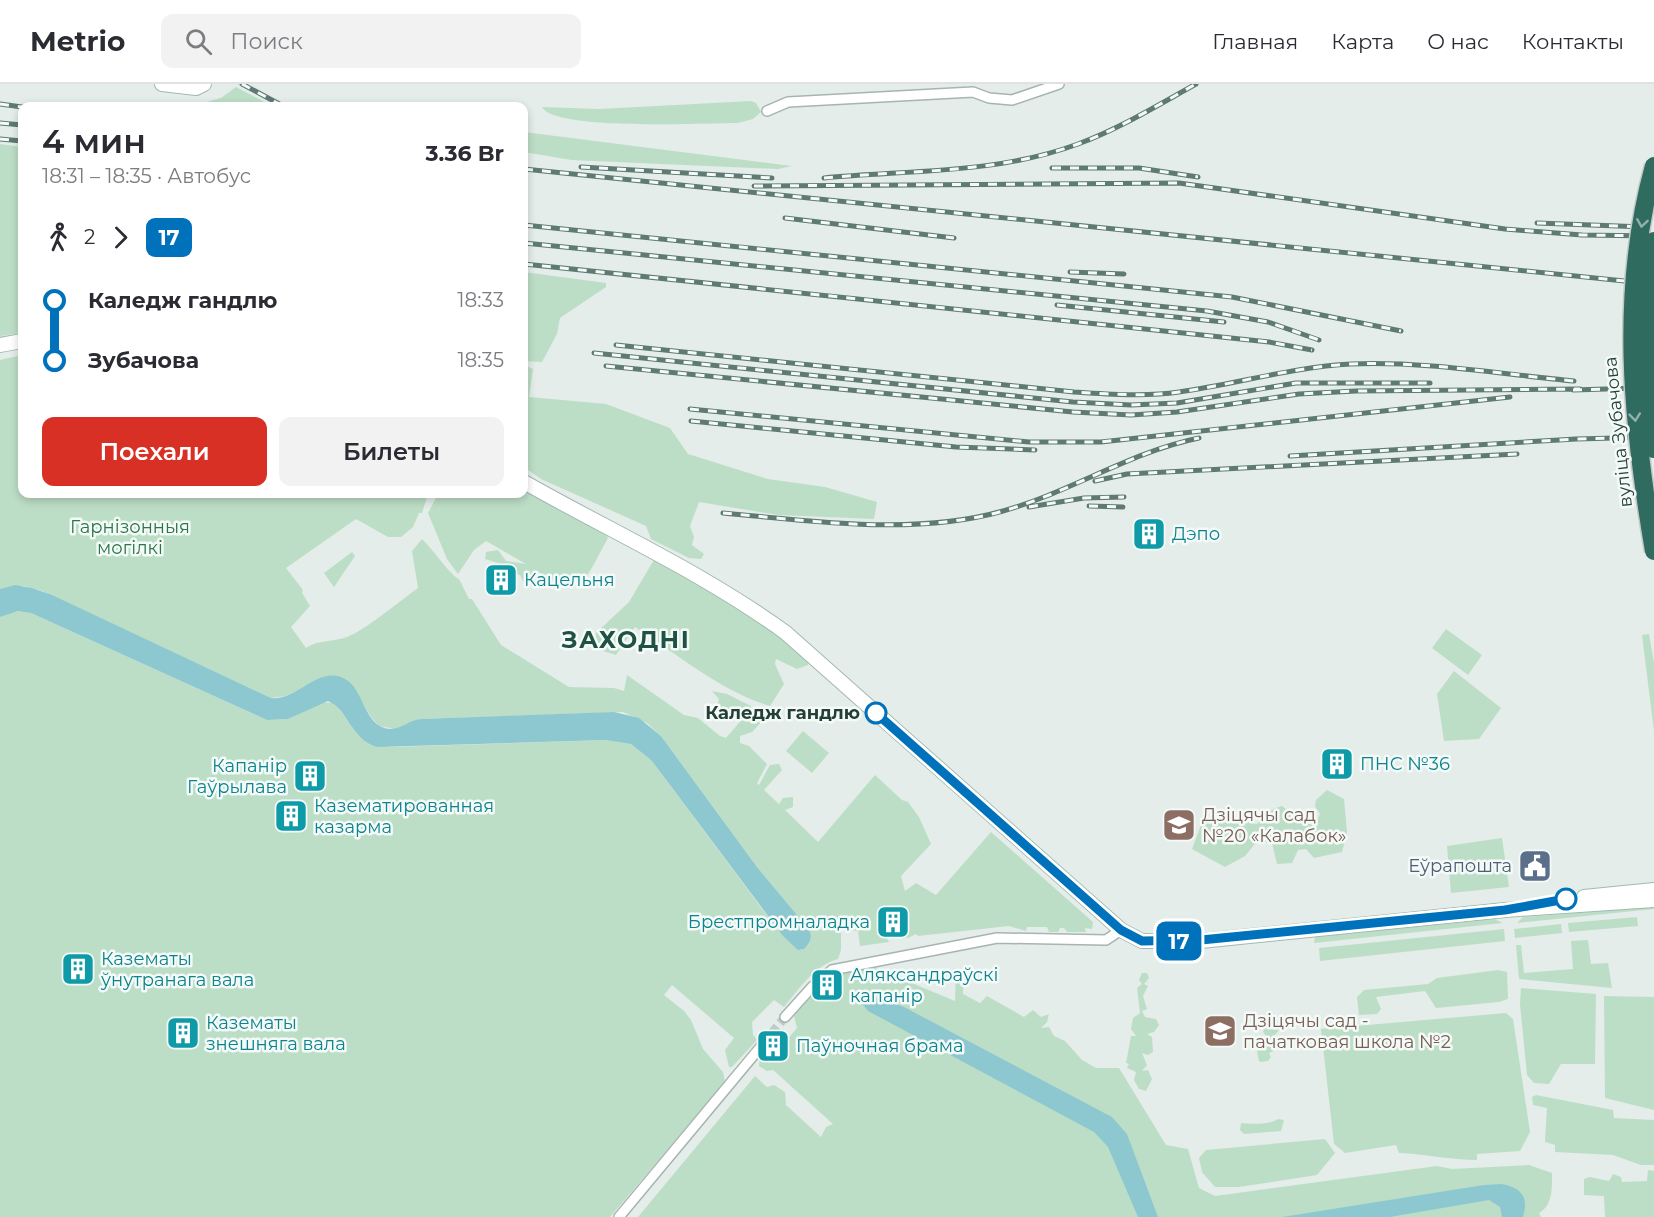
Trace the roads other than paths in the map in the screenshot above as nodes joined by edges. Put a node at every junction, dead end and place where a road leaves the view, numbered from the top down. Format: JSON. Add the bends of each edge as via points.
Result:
{"nodes":[{"id":1,"x":162,"y":84,"type":"edge"},
{"id":2,"x":204,"y":84,"type":"edge"},
{"id":3,"x":1059,"y":84,"type":"edge"},
{"id":4,"x":973,"y":88,"type":"edge"},
{"id":5,"x":767,"y":111,"type":"dead end"},
{"id":6,"x":1654,"y":166,"type":"edge"},
{"id":7,"x":1654,"y":241,"type":"edge"},
{"id":8,"x":18,"y":342,"type":"edge"},
{"id":9,"x":0,"y":345,"type":"edge"},
{"id":10,"x":1654,"y":449,"type":"edge"},
{"id":11,"x":528,"y":484,"type":"edge"},
{"id":12,"x":1654,"y":551,"type":"edge"},
{"id":13,"x":1654,"y":890,"type":"edge"},
{"id":14,"x":1654,"y":900,"type":"edge"},
{"id":15,"x":1505,"y":910,"type":"junction"},
{"id":16,"x":1121,"y":930,"type":"junction"},
{"id":17,"x":785,"y":1017,"type":"tunnel mouth"},
{"id":18,"x":763,"y":1044,"type":"tunnel mouth"},
{"id":19,"x":619,"y":1217,"type":"edge"}],
"edges":[{"from":1,"to":2,"type":"main road","via":[[196,88]]},
{"from":3,"to":4,"type":"street","via":[[1012,100],[989,98]]},
{"from":4,"to":5,"type":"street","via":[[788,102]]},
{"from":6,"to":12,"type":"highway","name":"вуліца Зубачова","one_way":true,"bridge":true,"via":[[1637,251],[1631,351],[1638,449]]},
{"from":7,"to":10,"type":"highway","name":"вуліца Зубачова","bridge":true,"via":[[1646,352]]},
{"from":8,"to":9,"type":"main road"},
{"from":11,"to":16,"type":"main road","via":[[701,577],[786,633]]},
{"from":13,"to":15,"type":"main road"},
{"from":14,"to":15,"type":"main road"},
{"from":15,"to":16,"type":"main road","via":[[1185,941],[1142,941]]},
{"from":16,"to":17,"type":"street","via":[[1106,940],[997,938],[859,963],[832,970]]},
{"from":18,"to":19,"type":"street"}]}
